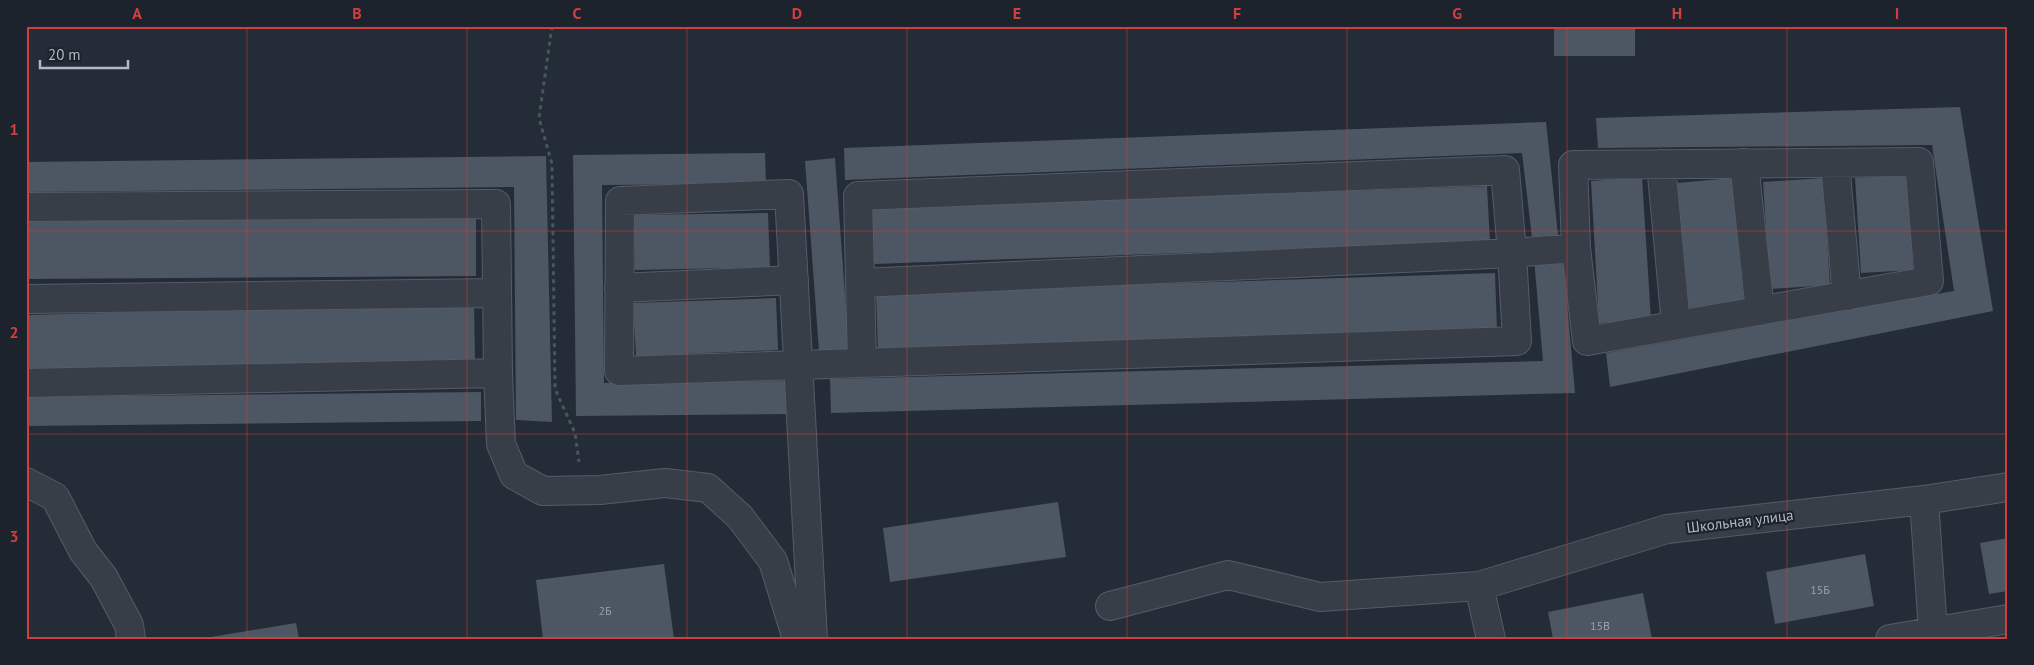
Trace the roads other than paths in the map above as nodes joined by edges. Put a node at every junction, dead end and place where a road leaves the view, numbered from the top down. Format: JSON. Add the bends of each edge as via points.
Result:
{"nodes":[{"id":1,"x":1835,"y":163,"type":"junction"},
{"id":2,"x":1661,"y":164,"type":"junction"},
{"id":3,"x":1744,"y":164,"type":"junction"},
{"id":4,"x":26,"y":207,"type":"edge"},
{"id":5,"x":1576,"y":248,"type":"junction"},
{"id":6,"x":1512,"y":253,"type":"junction"},
{"id":7,"x":794,"y":280,"type":"junction"},
{"id":8,"x":860,"y":283,"type":"junction"},
{"id":9,"x":619,"y":288,"type":"junction"},
{"id":10,"x":497,"y":293,"type":"junction"},
{"id":11,"x":1847,"y":296,"type":"junction"},
{"id":12,"x":26,"y":299,"type":"edge"},
{"id":13,"x":1760,"y":311,"type":"junction"},
{"id":14,"x":1676,"y":326,"type":"junction"},
{"id":15,"x":862,"y":363,"type":"junction"},
{"id":16,"x":799,"y":366,"type":"junction"},
{"id":17,"x":498,"y":373,"type":"junction"},
{"id":18,"x":26,"y":383,"type":"edge"},
{"id":19,"x":26,"y":482,"type":"edge"},
{"id":20,"x":2008,"y":487,"type":"edge"},
{"id":21,"x":1924,"y":500,"type":"junction"},
{"id":22,"x":1479,"y":586,"type":"junction"},
{"id":23,"x":1110,"y":606,"type":"dead end"},
{"id":24,"x":2008,"y":619,"type":"edge"},
{"id":25,"x":1933,"y":631,"type":"junction"},
{"id":26,"x":131,"y":639,"type":"edge"},
{"id":27,"x":797,"y":639,"type":"edge"},
{"id":28,"x":813,"y":639,"type":"edge"},
{"id":29,"x":1491,"y":639,"type":"edge"},
{"id":30,"x":1890,"y":639,"type":"edge"}],
"edges":[{"from":1,"to":3,"type":"street"},
{"from":1,"to":11,"type":"street"},
{"from":1,"to":11,"type":"street","via":[[1920,162],[1930,281]]},
{"from":2,"to":3,"type":"street"},
{"from":2,"to":5,"type":"street","via":[[1573,165]]},
{"from":2,"to":14,"type":"street"},
{"from":3,"to":13,"type":"street"},
{"from":4,"to":10,"type":"street","via":[[496,204]]},
{"from":5,"to":6,"type":"street"},
{"from":5,"to":14,"type":"street","via":[[1587,341]]},
{"from":6,"to":8,"type":"street"},
{"from":6,"to":8,"type":"street","via":[[1505,170],[858,196]]},
{"from":6,"to":15,"type":"street","via":[[1517,342]]},
{"from":7,"to":9,"type":"street"},
{"from":7,"to":9,"type":"street","via":[[789,194],[640,200],[620,201]]},
{"from":7,"to":16,"type":"street"},
{"from":8,"to":15,"type":"street"},
{"from":9,"to":16,"type":"street","via":[[619,371]]},
{"from":10,"to":12,"type":"street"},
{"from":10,"to":17,"type":"street"},
{"from":11,"to":13,"type":"street"},
{"from":13,"to":14,"type":"street"},
{"from":15,"to":16,"type":"street"},
{"from":16,"to":28,"type":"street"},
{"from":17,"to":18,"type":"street"},
{"from":17,"to":27,"type":"street","via":[[501,444],[514,475],[542,492],[665,483],[708,488],[740,516],[773,561]]},
{"from":19,"to":26,"type":"street","via":[[56,497],[83,551],[104,578],[128,625]]},
{"from":20,"to":21,"type":"street","name":"Школьная улица"},
{"from":21,"to":22,"type":"street","name":"Школьная улица","via":[[1667,529]]},
{"from":21,"to":25,"type":"street"},
{"from":22,"to":23,"type":"street","name":"Школьная улица","via":[[1320,597],[1228,575]]},
{"from":22,"to":29,"type":"street"},
{"from":24,"to":25,"type":"street"},
{"from":25,"to":30,"type":"street"}]}
